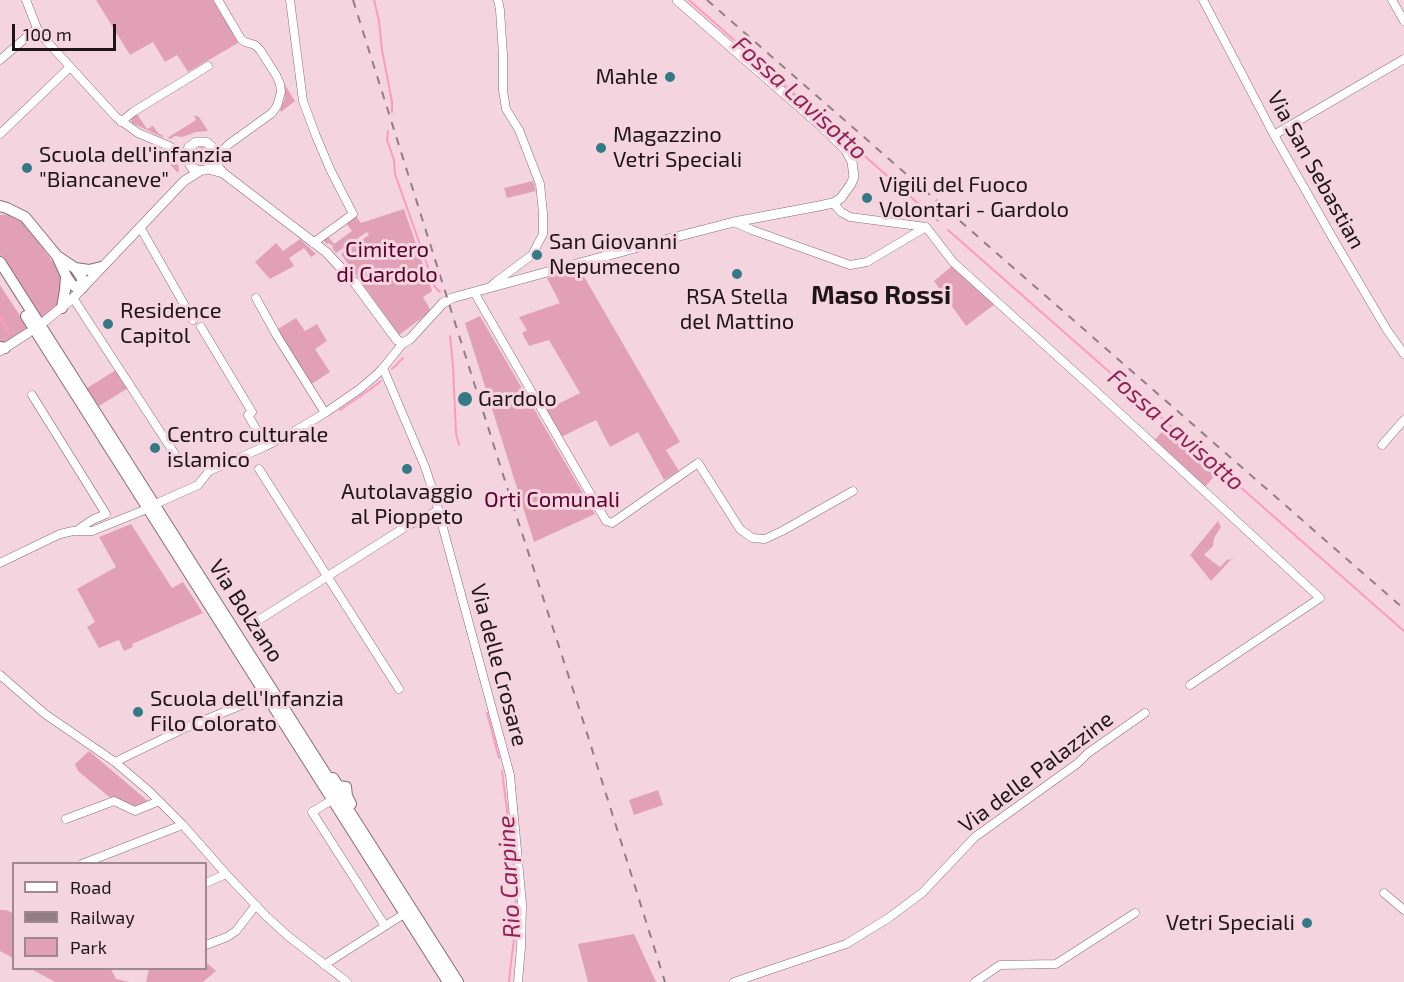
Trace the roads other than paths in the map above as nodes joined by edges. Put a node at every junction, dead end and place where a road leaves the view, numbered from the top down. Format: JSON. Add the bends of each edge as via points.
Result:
{"nodes":[{"id":1,"x":26,"y":0,"type":"edge"},
{"id":2,"x":218,"y":0,"type":"edge"},
{"id":3,"x":290,"y":0,"type":"edge"},
{"id":4,"x":498,"y":0,"type":"edge"},
{"id":5,"x":677,"y":0,"type":"edge"},
{"id":6,"x":1203,"y":0,"type":"edge"},
{"id":7,"x":1392,"y":0,"type":"edge"},
{"id":8,"x":1404,"y":21,"type":"edge"},
{"id":9,"x":37,"y":28,"type":"junction"},
{"id":10,"x":1404,"y":59,"type":"edge"},
{"id":11,"x":0,"y":60,"type":"edge"},
{"id":12,"x":208,"y":66,"type":"dead end"},
{"id":13,"x":70,"y":67,"type":"junction"},
{"id":14,"x":121,"y":122,"type":"junction"},
{"id":15,"x":0,"y":134,"type":"edge"},
{"id":16,"x":1274,"y":135,"type":"junction"},
{"id":17,"x":192,"y":144,"type":"junction"},
{"id":18,"x":210,"y":144,"type":"junction"},
{"id":19,"x":229,"y":144,"type":"junction"},
{"id":20,"x":169,"y":146,"type":"junction"},
{"id":21,"x":188,"y":162,"type":"junction"},
{"id":22,"x":209,"y":165,"type":"junction"},
{"id":23,"x":184,"y":181,"type":"junction"},
{"id":24,"x":833,"y":203,"type":"junction"},
{"id":25,"x":2,"y":209,"type":"edge"},
{"id":26,"x":734,"y":222,"type":"junction"},
{"id":27,"x":140,"y":227,"type":"junction"},
{"id":28,"x":926,"y":227,"type":"junction"},
{"id":29,"x":313,"y":243,"type":"junction"},
{"id":30,"x":57,"y":256,"type":"junction"},
{"id":31,"x":0,"y":262,"type":"edge"},
{"id":32,"x":101,"y":267,"type":"junction"},
{"id":33,"x":75,"y":268,"type":"junction"},
{"id":34,"x":0,"y":275,"type":"edge"},
{"id":35,"x":66,"y":276,"type":"junction"},
{"id":36,"x":490,"y":287,"type":"junction"},
{"id":37,"x":82,"y":288,"type":"junction"},
{"id":38,"x":474,"y":292,"type":"junction"},
{"id":39,"x":73,"y":298,"type":"junction"},
{"id":40,"x":256,"y":298,"type":"dead end"},
{"id":41,"x":62,"y":308,"type":"junction"},
{"id":42,"x":193,"y":320,"type":"dead end"},
{"id":43,"x":45,"y":321,"type":"dead end"},
{"id":44,"x":201,"y":327,"type":"dead end"},
{"id":45,"x":28,"y":333,"type":"dead end"},
{"id":46,"x":404,"y":343,"type":"junction"},
{"id":47,"x":2,"y":349,"type":"edge"},
{"id":48,"x":1404,"y":354,"type":"edge"},
{"id":49,"x":383,"y":368,"type":"junction"},
{"id":50,"x":32,"y":395,"type":"dead end"},
{"id":51,"x":325,"y":413,"type":"junction"},
{"id":52,"x":1404,"y":420,"type":"edge"},
{"id":53,"x":1382,"y":445,"type":"dead end"},
{"id":54,"x":266,"y":446,"type":"junction"},
{"id":55,"x":176,"y":456,"type":"dead end"},
{"id":56,"x":259,"y":469,"type":"dead end"},
{"id":57,"x":853,"y":491,"type":"dead end"},
{"id":58,"x":160,"y":502,"type":"dead end"},
{"id":59,"x":439,"y":510,"type":"junction"},
{"id":60,"x":142,"y":511,"type":"dead end"},
{"id":61,"x":76,"y":531,"type":"junction"},
{"id":62,"x":0,"y":563,"type":"edge"},
{"id":63,"x":327,"y":576,"type":"junction"},
{"id":64,"x":257,"y":621,"type":"dead end"},
{"id":65,"x":0,"y":675,"type":"edge"},
{"id":66,"x":1190,"y":685,"type":"dead end"},
{"id":67,"x":399,"y":689,"type":"dead end"},
{"id":68,"x":254,"y":700,"type":"dead end"},
{"id":69,"x":1145,"y":713,"type":"dead end"},
{"id":70,"x":115,"y":762,"type":"junction"},
{"id":71,"x":332,"y":800,"type":"junction"},
{"id":72,"x":159,"y":801,"type":"junction"},
{"id":73,"x":66,"y":819,"type":"dead end"},
{"id":74,"x":182,"y":824,"type":"junction"},
{"id":75,"x":87,"y":862,"type":"edge"},
{"id":76,"x":226,"y":874,"type":"junction"},
{"id":77,"x":207,"y":883,"type":"edge"},
{"id":78,"x":1384,"y":892,"type":"dead end"},
{"id":79,"x":256,"y":905,"type":"junction"},
{"id":80,"x":1404,"y":910,"type":"edge"},
{"id":81,"x":1135,"y":913,"type":"dead end"},
{"id":82,"x":404,"y":914,"type":"junction"},
{"id":83,"x":385,"y":926,"type":"junction"},
{"id":84,"x":207,"y":945,"type":"edge"},
{"id":85,"x":324,"y":965,"type":"junction"},
{"id":86,"x":446,"y":980,"type":"edge"},
{"id":87,"x":347,"y":982,"type":"edge"},
{"id":88,"x":458,"y":982,"type":"edge"},
{"id":89,"x":518,"y":982,"type":"edge"},
{"id":90,"x":734,"y":982,"type":"edge"},
{"id":91,"x":975,"y":982,"type":"edge"}],
"edges":[{"from":1,"to":9,"type":"street"},
{"from":2,"to":19,"type":"street","via":[[242,39],[260,50],[276,75],[281,92],[272,113]]},
{"from":3,"to":29,"type":"street","via":[[303,101],[353,214]]},
{"from":4,"to":36,"type":"street","via":[[503,90],[507,109],[540,184],[543,234],[532,255]]},
{"from":5,"to":24,"type":"street","via":[[846,150],[854,177],[847,191]]},
{"from":6,"to":16,"type":"street","name":"Via San Sebastian"},
{"from":7,"to":8,"type":"street"},
{"from":9,"to":11,"type":"street"},
{"from":9,"to":13,"type":"street"},
{"from":10,"to":16,"type":"street"},
{"from":12,"to":14,"type":"street"},
{"from":13,"to":14,"type":"street"},
{"from":13,"to":15,"type":"street"},
{"from":14,"to":20,"type":"street"},
{"from":16,"to":48,"type":"street","name":"Via San Sebastian"},
{"from":17,"to":18,"type":"street"},
{"from":17,"to":20,"type":"street"},
{"from":17,"to":21,"type":"street","via":[[187,150]]},
{"from":18,"to":19,"type":"street"},
{"from":18,"to":22,"type":"street","via":[[213,148]]},
{"from":19,"to":22,"type":"street"},
{"from":20,"to":21,"type":"street"},
{"from":21,"to":22,"type":"street","via":[[192,168]]},
{"from":21,"to":23,"type":"street"},
{"from":22,"to":23,"type":"street"},
{"from":22,"to":29,"type":"street"},
{"from":23,"to":27,"type":"street"},
{"from":24,"to":26,"type":"street"},
{"from":24,"to":28,"type":"street","via":[[850,217]]},
{"from":25,"to":30,"type":"main road","via":[[25,218]]},
{"from":26,"to":28,"type":"street","via":[[850,265],[867,262]]},
{"from":26,"to":36,"type":"street"},
{"from":27,"to":32,"type":"street"},
{"from":27,"to":42,"type":"street"},
{"from":28,"to":66,"type":"street","via":[[953,262],[1320,598]]},
{"from":29,"to":46,"type":"street","via":[[355,283],[397,340]]},
{"from":30,"to":33,"type":"main road"},
{"from":30,"to":35,"type":"main road"},
{"from":31,"to":88,"type":"main road","name":"Via Bolzano","via":[[305,740],[312,744],[338,786],[346,787],[346,796],[371,837],[376,855]]},
{"from":32,"to":33,"type":"main road"},
{"from":32,"to":37,"type":"street"},
{"from":33,"to":37,"type":"main road","via":[[82,278]]},
{"from":34,"to":71,"type":"main road","name":"Via Bolzano"},
{"from":35,"to":37,"type":"main road","via":[[71,284]]},
{"from":35,"to":41,"type":"main road"},
{"from":36,"to":38,"type":"street"},
{"from":37,"to":39,"type":"street"},
{"from":38,"to":46,"type":"street","via":[[447,300]]},
{"from":38,"to":57,"type":"street","via":[[606,521],[612,523],[698,463],[740,529],[752,538],[765,538],[784,530]]},
{"from":39,"to":41,"type":"street"},
{"from":39,"to":55,"type":"street"},
{"from":40,"to":51,"type":"street"},
{"from":41,"to":43,"type":"street"},
{"from":44,"to":54,"type":"street","via":[[252,412],[248,415]]},
{"from":45,"to":47,"type":"street"},
{"from":46,"to":49,"type":"street"},
{"from":49,"to":51,"type":"street"},
{"from":49,"to":59,"type":"street","name":"Via delle Crosare"},
{"from":50,"to":61,"type":"street","via":[[106,514]]},
{"from":51,"to":54,"type":"street"},
{"from":52,"to":53,"type":"street"},
{"from":54,"to":58,"type":"street","via":[[209,471],[198,485]]},
{"from":56,"to":63,"type":"street"},
{"from":59,"to":63,"type":"street"},
{"from":59,"to":89,"type":"street","name":"Via delle Crosare","via":[[510,775],[522,904]]},
{"from":60,"to":61,"type":"street","via":[[92,531]]},
{"from":61,"to":62,"type":"street","via":[[60,534]]},
{"from":63,"to":64,"type":"street"},
{"from":63,"to":67,"type":"street"},
{"from":65,"to":70,"type":"street","via":[[45,714]]},
{"from":68,"to":70,"type":"street"},
{"from":69,"to":90,"type":"street","name":"Via delle Palazzine","via":[[975,837],[922,893],[887,920],[846,944]]},
{"from":70,"to":72,"type":"street"},
{"from":71,"to":82,"type":"main road","name":"Via Bolzano"},
{"from":71,"to":83,"type":"street","via":[[312,812]]},
{"from":72,"to":73,"type":"street","via":[[135,811],[114,801]]},
{"from":72,"to":74,"type":"street"},
{"from":74,"to":75,"type":"street"},
{"from":74,"to":76,"type":"street"},
{"from":76,"to":77,"type":"street"},
{"from":76,"to":79,"type":"street"},
{"from":78,"to":80,"type":"street"},
{"from":79,"to":84,"type":"street","via":[[236,931]]},
{"from":79,"to":85,"type":"street"},
{"from":81,"to":91,"type":"street","via":[[1056,964],[1000,964]]},
{"from":82,"to":83,"type":"street"},
{"from":82,"to":86,"type":"main road","name":"Via Bolzano"},
{"from":83,"to":85,"type":"street"},
{"from":85,"to":87,"type":"street"}]}
